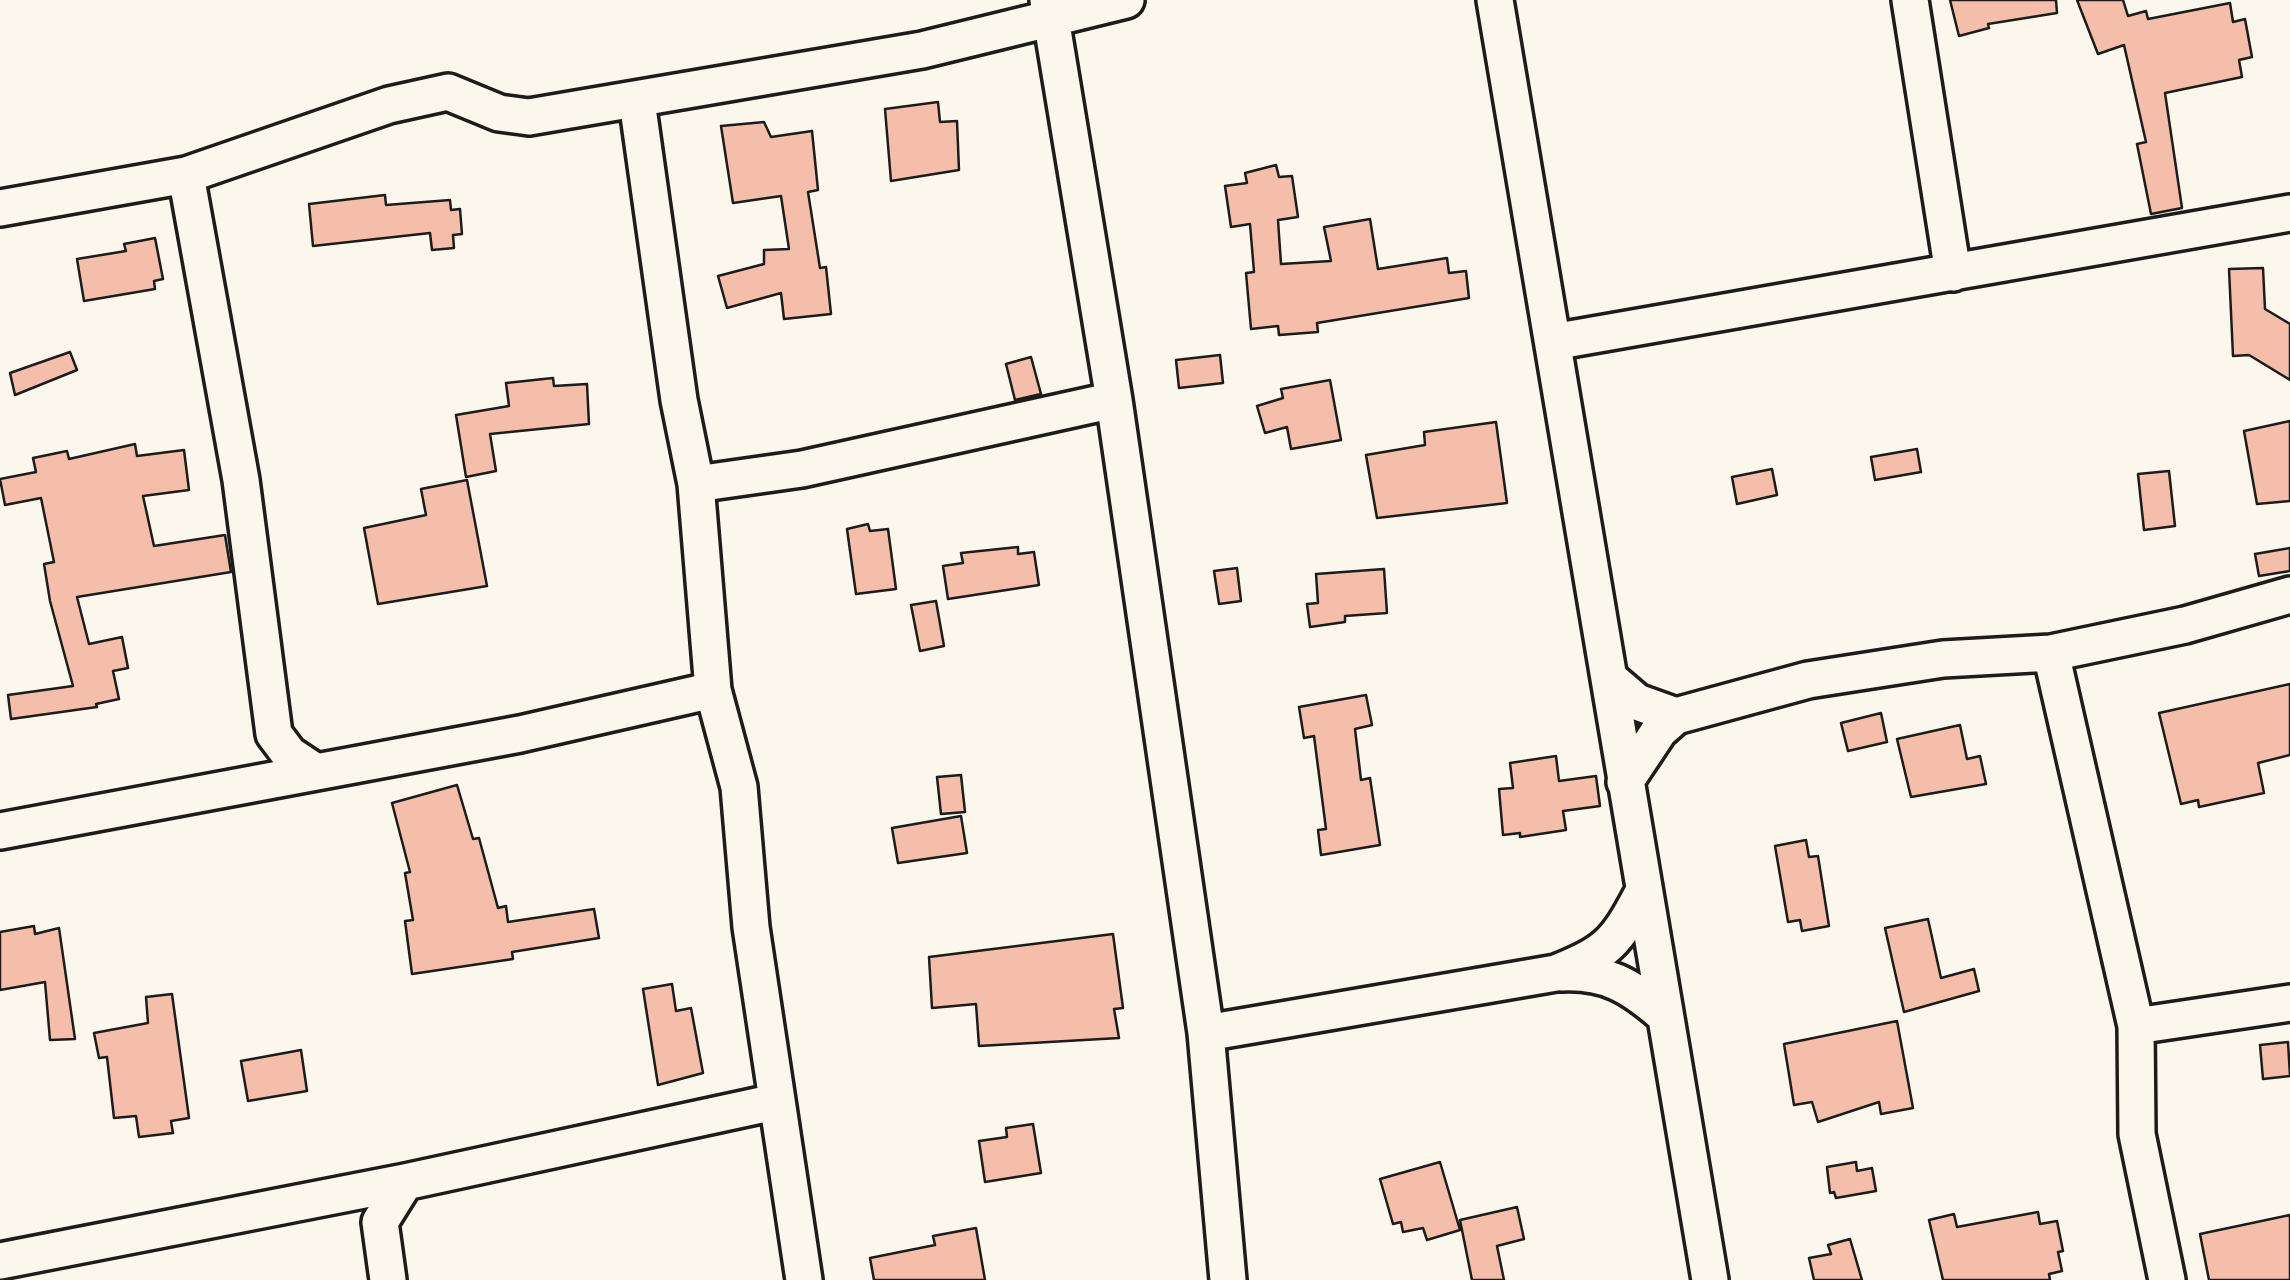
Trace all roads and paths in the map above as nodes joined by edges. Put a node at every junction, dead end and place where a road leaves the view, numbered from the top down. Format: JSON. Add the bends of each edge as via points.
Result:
{"nodes":[{"id":1,"x":1126,"y":0,"type":"edge"},
{"id":2,"x":1494,"y":0,"type":"edge"},
{"id":3,"x":1910,"y":0,"type":"edge"},
{"id":4,"x":1051,"y":9,"type":"edge"},
{"id":5,"x":638,"y":100,"type":"junction"},
{"id":6,"x":186,"y":175,"type":"junction"},
{"id":7,"x":0,"y":208,"type":"edge"},
{"id":8,"x":2290,"y":213,"type":"edge"},
{"id":9,"x":1954,"y":273,"type":"junction"},
{"id":10,"x":1553,"y":342,"type":"junction"},
{"id":11,"x":1114,"y":400,"type":"junction"},
{"id":12,"x":696,"y":484,"type":"junction"},
{"id":13,"x":2290,"y":594,"type":"edge"},
{"id":14,"x":2050,"y":653,"type":"junction"},
{"id":15,"x":1609,"y":678,"type":"junction"},
{"id":16,"x":713,"y":690,"type":"junction"},
{"id":17,"x":1676,"y":716,"type":"junction"},
{"id":18,"x":316,"y":772,"type":"junction"},
{"id":19,"x":1625,"y":782,"type":"junction"},
{"id":20,"x":0,"y":831,"type":"edge"},
{"id":21,"x":1642,"y":894,"type":"junction"},
{"id":22,"x":1556,"y":973,"type":"junction"},
{"id":23,"x":2290,"y":1002,"type":"edge"},
{"id":24,"x":1663,"y":1014,"type":"junction"},
{"id":25,"x":2136,"y":1026,"type":"junction"},
{"id":26,"x":1206,"y":1033,"type":"junction"},
{"id":27,"x":775,"y":1102,"type":"junction"},
{"id":28,"x":405,"y":1182,"type":"junction"},
{"id":29,"x":304,"y":1200,"type":"junction"},
{"id":30,"x":384,"y":1265,"type":"edge"},
{"id":31,"x":3,"y":1267,"type":"edge"},
{"id":32,"x":804,"y":1280,"type":"edge"},
{"id":33,"x":1228,"y":1280,"type":"edge"},
{"id":34,"x":1710,"y":1280,"type":"edge"},
{"id":35,"x":2167,"y":1280,"type":"edge"}],
"edges":[{"from":1,"to":4,"type":"street"},
{"from":2,"to":10,"type":"street"},
{"from":3,"to":9,"type":"street"},
{"from":4,"to":5,"type":"street","via":[[922,50]]},
{"from":4,"to":11,"type":"street"},
{"from":5,"to":6,"type":"street","via":[[528,117],[498,113],[448,92],[388,105]]},
{"from":5,"to":12,"type":"street"},
{"from":6,"to":7,"type":"street"},
{"from":6,"to":18,"type":"street","via":[[241,480],[274,734]]},
{"from":8,"to":9,"type":"street"},
{"from":9,"to":10,"type":"street"},
{"from":10,"to":15,"type":"street"},
{"from":11,"to":12,"type":"street","via":[[802,469]]},
{"from":11,"to":26,"type":"street"},
{"from":12,"to":16,"type":"street"},
{"from":13,"to":14,"type":"street","via":[[2186,625]]},
{"from":14,"to":17,"type":"street","via":[[1808,680]]},
{"from":14,"to":25,"type":"street"},
{"from":15,"to":17,"type":"street","via":[[1637,702]]},
{"from":15,"to":19,"type":"street"},
{"from":16,"to":18,"type":"street"},
{"from":16,"to":27,"type":"street","via":[[739,787]]},
{"from":17,"to":19,"type":"street"},
{"from":18,"to":20,"type":"street"},
{"from":19,"to":21,"type":"street"},
{"from":21,"to":22,"type":"street","via":[[1617,940],[1599,956]]},
{"from":21,"to":24,"type":"street"},
{"from":22,"to":24,"type":"street","via":[[1592,972],[1631,986]]},
{"from":22,"to":26,"type":"street"},
{"from":23,"to":25,"type":"street"},
{"from":24,"to":34,"type":"street"},
{"from":25,"to":35,"type":"street","via":[[2136,1134]]},
{"from":26,"to":33,"type":"street"},
{"from":27,"to":28,"type":"street"},
{"from":27,"to":32,"type":"street"},
{"from":28,"to":29,"type":"street"},
{"from":28,"to":30,"type":"street","via":[[380,1222]]},
{"from":29,"to":30,"type":"street","via":[[361,1224]]},
{"from":29,"to":31,"type":"street"}]}
